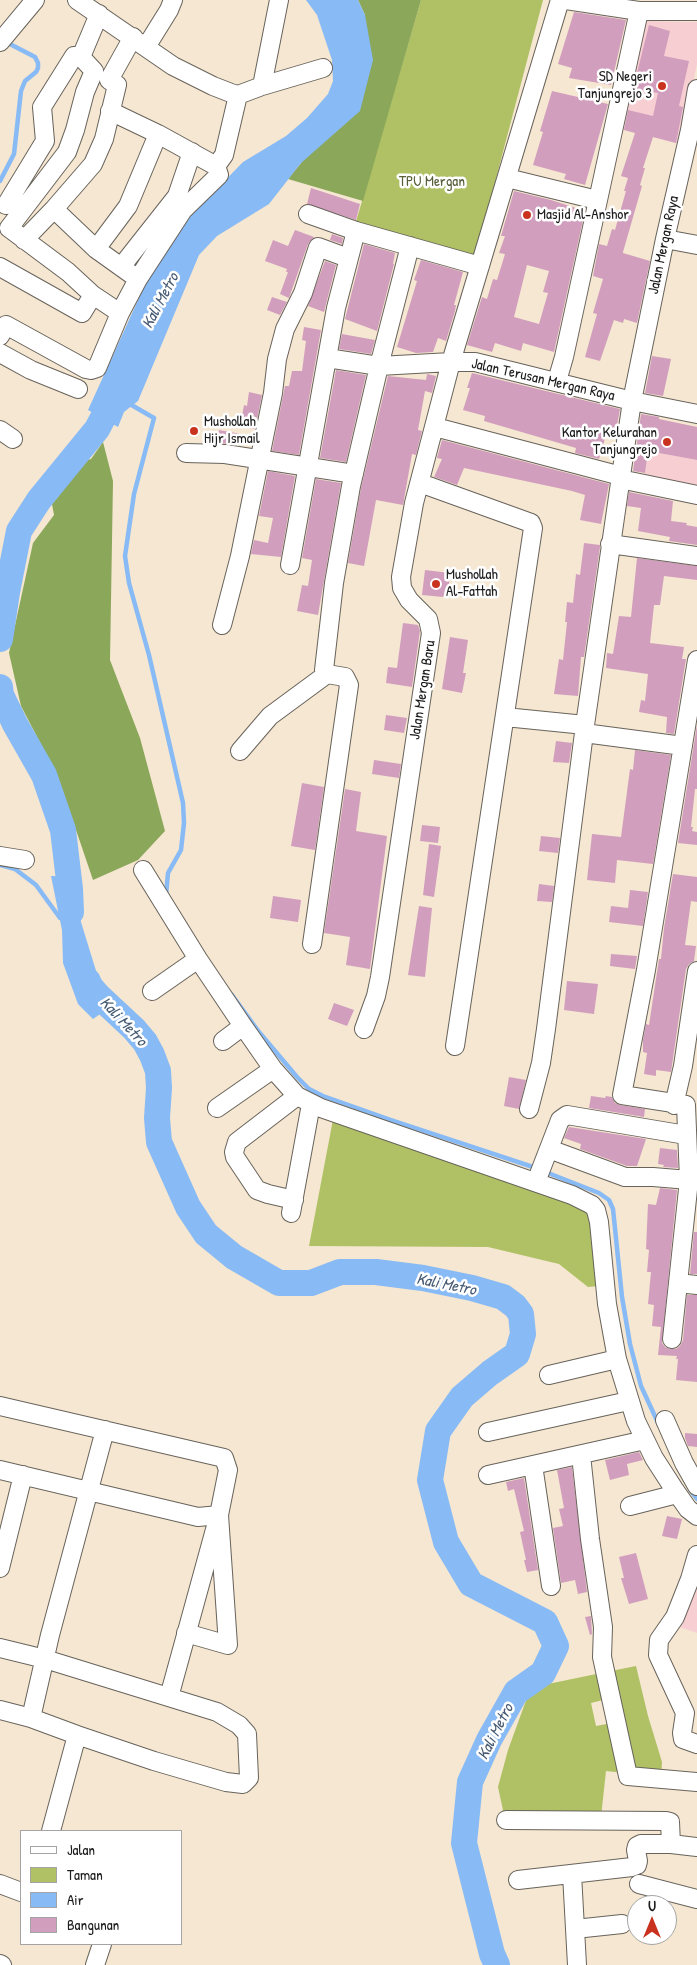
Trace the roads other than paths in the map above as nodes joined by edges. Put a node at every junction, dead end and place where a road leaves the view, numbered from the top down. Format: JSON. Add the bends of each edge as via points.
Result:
{"nodes":[{"id":1,"x":35,"y":0,"type":"edge"},
{"id":2,"x":77,"y":0,"type":"edge"},
{"id":3,"x":173,"y":0,"type":"edge"},
{"id":4,"x":279,"y":0,"type":"edge"},
{"id":5,"x":560,"y":0,"type":"edge"},
{"id":6,"x":566,"y":0,"type":"edge"},
{"id":7,"x":618,"y":4,"type":"edge"},
{"id":8,"x":639,"y":11,"type":"junction"},
{"id":9,"x":697,"y":11,"type":"edge"},
{"id":10,"x":99,"y":14,"type":"junction"},
{"id":11,"x":0,"y":42,"type":"edge"},
{"id":12,"x":140,"y":42,"type":"junction"},
{"id":13,"x":81,"y":57,"type":"junction"},
{"id":14,"x":323,"y":68,"type":"dead end"},
{"id":15,"x":262,"y":86,"type":"junction"},
{"id":16,"x":697,"y":89,"type":"edge"},
{"id":17,"x":238,"y":95,"type":"junction"},
{"id":18,"x":110,"y":111,"type":"junction"},
{"id":19,"x":158,"y":134,"type":"junction"},
{"id":20,"x":192,"y":152,"type":"junction"},
{"id":21,"x":216,"y":166,"type":"junction"},
{"id":22,"x":507,"y":178,"type":"junction"},
{"id":23,"x":597,"y":200,"type":"junction"},
{"id":24,"x":6,"y":205,"type":"dead end"},
{"id":25,"x":54,"y":209,"type":"junction"},
{"id":26,"x":308,"y":214,"type":"dead end"},
{"id":27,"x":356,"y":231,"type":"junction"},
{"id":28,"x":665,"y":239,"type":"junction"},
{"id":29,"x":24,"y":240,"type":"junction"},
{"id":30,"x":697,"y":245,"type":"edge"},
{"id":31,"x":410,"y":246,"type":"junction"},
{"id":32,"x":96,"y":248,"type":"junction"},
{"id":33,"x":348,"y":258,"type":"junction"},
{"id":34,"x":480,"y":266,"type":"junction"},
{"id":35,"x":0,"y":267,"type":"edge"},
{"id":36,"x":121,"y":267,"type":"junction"},
{"id":37,"x":138,"y":279,"type":"junction"},
{"id":38,"x":93,"y":296,"type":"junction"},
{"id":39,"x":120,"y":312,"type":"junction"},
{"id":40,"x":0,"y":336,"type":"edge"},
{"id":41,"x":0,"y":353,"type":"edge"},
{"id":42,"x":327,"y":358,"type":"junction"},
{"id":43,"x":451,"y":362,"type":"junction"},
{"id":44,"x":379,"y":366,"type":"junction"},
{"id":45,"x":557,"y":382,"type":"junction"},
{"id":46,"x":78,"y":389,"type":"dead end"},
{"id":47,"x":632,"y":402,"type":"junction"},
{"id":48,"x":697,"y":414,"type":"edge"},
{"id":49,"x":435,"y":427,"type":"junction"},
{"id":50,"x":186,"y":453,"type":"dead end"},
{"id":51,"x":260,"y":459,"type":"junction"},
{"id":52,"x":308,"y":466,"type":"junction"},
{"id":53,"x":354,"y":474,"type":"junction"},
{"id":54,"x":620,"y":477,"type":"junction"},
{"id":55,"x":420,"y":483,"type":"junction"},
{"id":56,"x":697,"y":494,"type":"edge"},
{"id":57,"x":610,"y":544,"type":"junction"},
{"id":58,"x":697,"y":556,"type":"edge"},
{"id":59,"x":290,"y":565,"type":"dead end"},
{"id":60,"x":222,"y":625,"type":"dead end"},
{"id":61,"x":697,"y":660,"type":"edge"},
{"id":62,"x":327,"y":674,"type":"junction"},
{"id":63,"x":505,"y":717,"type":"junction"},
{"id":64,"x":584,"y":729,"type":"junction"},
{"id":65,"x":683,"y":746,"type":"junction"},
{"id":66,"x":240,"y":751,"type":"dead end"},
{"id":67,"x":0,"y":856,"type":"edge"},
{"id":68,"x":25,"y":860,"type":"dead end"},
{"id":69,"x":143,"y":870,"type":"dead end"},
{"id":70,"x":312,"y":944,"type":"dead end"},
{"id":71,"x":198,"y":959,"type":"junction"},
{"id":72,"x":697,"y":971,"type":"edge"},
{"id":73,"x":152,"y":991,"type":"dead end"},
{"id":74,"x":243,"y":1026,"type":"junction"},
{"id":75,"x":364,"y":1029,"type":"dead end"},
{"id":76,"x":223,"y":1041,"type":"dead end"},
{"id":77,"x":455,"y":1046,"type":"dead end"},
{"id":78,"x":273,"y":1069,"type":"junction"},
{"id":79,"x":304,"y":1100,"type":"junction"},
{"id":80,"x":686,"y":1105,"type":"edge"},
{"id":81,"x":217,"y":1108,"type":"dead end"},
{"id":82,"x":529,"y":1109,"type":"dead end"},
{"id":83,"x":686,"y":1135,"type":"junction"},
{"id":84,"x":542,"y":1168,"type":"junction"},
{"id":85,"x":689,"y":1180,"type":"junction"},
{"id":86,"x":678,"y":1283,"type":"junction"},
{"id":87,"x":697,"y":1285,"type":"edge"},
{"id":88,"x":672,"y":1339,"type":"dead end"},
{"id":89,"x":615,"y":1360,"type":"junction"},
{"id":90,"x":549,"y":1374,"type":"dead end"},
{"id":91,"x":624,"y":1402,"type":"junction"},
{"id":92,"x":0,"y":1406,"type":"edge"},
{"id":93,"x":665,"y":1420,"type":"dead end"},
{"id":94,"x":105,"y":1430,"type":"junction"},
{"id":95,"x":488,"y":1432,"type":"dead end"},
{"id":96,"x":640,"y":1441,"type":"junction"},
{"id":97,"x":580,"y":1455,"type":"junction"},
{"id":98,"x":532,"y":1465,"type":"junction"},
{"id":99,"x":0,"y":1470,"type":"edge"},
{"id":100,"x":488,"y":1475,"type":"dead end"},
{"id":101,"x":23,"y":1476,"type":"junction"},
{"id":102,"x":697,"y":1486,"type":"edge"},
{"id":103,"x":89,"y":1491,"type":"junction"},
{"id":104,"x":677,"y":1494,"type":"junction"},
{"id":105,"x":630,"y":1506,"type":"dead end"},
{"id":106,"x":219,"y":1515,"type":"junction"},
{"id":107,"x":697,"y":1516,"type":"edge"},
{"id":108,"x":697,"y":1555,"type":"edge"},
{"id":109,"x":0,"y":1568,"type":"edge"},
{"id":110,"x":551,"y":1586,"type":"dead end"},
{"id":111,"x":186,"y":1633,"type":"junction"},
{"id":112,"x":0,"y":1648,"type":"edge"},
{"id":113,"x":45,"y":1659,"type":"junction"},
{"id":114,"x":169,"y":1697,"type":"junction"},
{"id":115,"x":0,"y":1710,"type":"edge"},
{"id":116,"x":32,"y":1718,"type":"junction"},
{"id":117,"x":77,"y":1735,"type":"junction"},
{"id":118,"x":697,"y":1744,"type":"edge"},
{"id":119,"x":697,"y":1782,"type":"edge"},
{"id":120,"x":506,"y":1820,"type":"dead end"},
{"id":121,"x":52,"y":1830,"type":"edge"},
{"id":122,"x":671,"y":1844,"type":"junction"},
{"id":123,"x":697,"y":1847,"type":"edge"},
{"id":124,"x":572,"y":1874,"type":"junction"},
{"id":125,"x":518,"y":1880,"type":"dead end"},
{"id":126,"x":0,"y":1884,"type":"edge"},
{"id":127,"x":638,"y":1884,"type":"dead end"},
{"id":128,"x":20,"y":1892,"type":"edge"},
{"id":129,"x":697,"y":1899,"type":"edge"},
{"id":130,"x":622,"y":1924,"type":"dead end"},
{"id":131,"x":575,"y":1930,"type":"junction"},
{"id":132,"x":102,"y":1945,"type":"edge"},
{"id":133,"x":95,"y":1965,"type":"edge"},
{"id":134,"x":577,"y":1965,"type":"edge"}],
"edges":[{"from":1,"to":11,"type":"street"},
{"from":2,"to":10,"type":"street"},
{"from":3,"to":12,"type":"street","via":[[169,10]]},
{"from":4,"to":15,"type":"street"},
{"from":5,"to":22,"type":"street","name":"Jalan Mergan Baru"},
{"from":6,"to":7,"type":"street"},
{"from":7,"to":8,"type":"street"},
{"from":8,"to":9,"type":"street"},
{"from":8,"to":23,"type":"street"},
{"from":10,"to":12,"type":"street"},
{"from":10,"to":13,"type":"street"},
{"from":12,"to":17,"type":"street","via":[[173,66]]},
{"from":12,"to":18,"type":"street","via":[[109,80],[117,85]]},
{"from":13,"to":24,"type":"street","via":[[74,56],[42,106],[45,141]]},
{"from":13,"to":29,"type":"street","via":[[94,71],[66,152],[9,228]]},
{"from":14,"to":15,"type":"street"},
{"from":15,"to":17,"type":"street"},
{"from":16,"to":28,"type":"street","name":"Jalan Mergan Raya"},
{"from":17,"to":21,"type":"street","via":[[224,155]]},
{"from":18,"to":19,"type":"street"},
{"from":18,"to":25,"type":"street","via":[[104,139],[93,164]]},
{"from":19,"to":20,"type":"street"},
{"from":19,"to":32,"type":"street","via":[[128,206]]},
{"from":20,"to":21,"type":"street"},
{"from":20,"to":36,"type":"street","via":[[177,196]]},
{"from":21,"to":37,"type":"street","via":[[219,175],[182,210]]},
{"from":22,"to":23,"type":"street"},
{"from":22,"to":34,"type":"street","name":"Jalan Mergan Baru"},
{"from":23,"to":45,"type":"street"},
{"from":25,"to":29,"type":"street"},
{"from":25,"to":32,"type":"street"},
{"from":26,"to":27,"type":"street"},
{"from":27,"to":31,"type":"street"},
{"from":27,"to":33,"type":"street"},
{"from":28,"to":30,"type":"street"},
{"from":28,"to":47,"type":"street","name":"Jalan Mergan Raya"},
{"from":29,"to":38,"type":"street","via":[[68,272]]},
{"from":31,"to":34,"type":"street"},
{"from":31,"to":44,"type":"street"},
{"from":32,"to":36,"type":"street"},
{"from":33,"to":42,"type":"street"},
{"from":33,"to":51,"type":"street","via":[[318,247],[303,293],[285,329]]},
{"from":34,"to":43,"type":"street","name":"Jalan Mergan Baru"},
{"from":35,"to":38,"type":"street","via":[[82,313]]},
{"from":36,"to":37,"type":"street"},
{"from":37,"to":39,"type":"street"},
{"from":38,"to":39,"type":"street"},
{"from":39,"to":40,"type":"street","via":[[96,368],[91,370],[6,325]]},
{"from":41,"to":46,"type":"street"},
{"from":42,"to":44,"type":"street","name":"Jalan Terusan Mergan Raya"},
{"from":42,"to":52,"type":"street"},
{"from":43,"to":44,"type":"street","name":"Jalan Terusan Mergan Raya"},
{"from":43,"to":45,"type":"street","name":"Jalan Terusan Mergan Raya","via":[[475,362]]},
{"from":43,"to":49,"type":"street","name":"Jalan Mergan Baru"},
{"from":44,"to":53,"type":"street"},
{"from":45,"to":47,"type":"street","name":"Jalan Terusan Mergan Raya"},
{"from":47,"to":48,"type":"street","name":"Jalan Terusan Mergan Raya"},
{"from":47,"to":54,"type":"street","name":"Jalan Mergan Raya"},
{"from":49,"to":54,"type":"street"},
{"from":49,"to":55,"type":"street","name":"Jalan Mergan Baru"},
{"from":50,"to":51,"type":"street","via":[[210,452]]},
{"from":51,"to":52,"type":"street"},
{"from":51,"to":60,"type":"street"},
{"from":52,"to":53,"type":"street"},
{"from":52,"to":59,"type":"street"},
{"from":53,"to":62,"type":"street","via":[[334,583],[324,670]]},
{"from":54,"to":56,"type":"street"},
{"from":54,"to":57,"type":"street","name":"Jalan Mergan Raya"},
{"from":55,"to":63,"type":"street","via":[[531,523],[533,528]]},
{"from":55,"to":75,"type":"street","name":"Jalan Mergan Baru","via":[[401,581],[404,593],[428,619],[432,633],[380,978]]},
{"from":57,"to":58,"type":"street"},
{"from":57,"to":64,"type":"street","name":"Jalan Mergan Raya"},
{"from":61,"to":65,"type":"street"},
{"from":62,"to":66,"type":"street","via":[[270,716]]},
{"from":62,"to":70,"type":"street","via":[[345,677],[349,685]]},
{"from":63,"to":64,"type":"street"},
{"from":63,"to":77,"type":"street"},
{"from":64,"to":65,"type":"street"},
{"from":64,"to":82,"type":"street","name":"Jalan Mergan Raya","via":[[546,1029]]},
{"from":65,"to":80,"type":"street","via":[[622,1095]]},
{"from":67,"to":68,"type":"street"},
{"from":69,"to":71,"type":"street"},
{"from":71,"to":73,"type":"street"},
{"from":71,"to":74,"type":"street"},
{"from":72,"to":80,"type":"street","via":[[683,1066]]},
{"from":74,"to":76,"type":"street"},
{"from":74,"to":78,"type":"street"},
{"from":78,"to":79,"type":"street"},
{"from":78,"to":81,"type":"street"},
{"from":79,"to":79,"type":"street","via":[[237,1142],[234,1152],[257,1190],[292,1207]]},
{"from":79,"to":84,"type":"street"},
{"from":80,"to":83,"type":"street"},
{"from":83,"to":84,"type":"street","via":[[567,1114],[560,1120]]},
{"from":83,"to":85,"type":"street"},
{"from":84,"to":85,"type":"street"},
{"from":84,"to":89,"type":"street","via":[[572,1195],[588,1202],[596,1210]]},
{"from":85,"to":86,"type":"street"},
{"from":86,"to":87,"type":"street"},
{"from":86,"to":88,"type":"street"},
{"from":89,"to":90,"type":"street"},
{"from":89,"to":91,"type":"street"},
{"from":89,"to":96,"type":"street"},
{"from":91,"to":95,"type":"street"},
{"from":91,"to":96,"type":"street"},
{"from":92,"to":94,"type":"street"},
{"from":93,"to":102,"type":"street"},
{"from":94,"to":103,"type":"street"},
{"from":94,"to":106,"type":"street","via":[[224,1458],[228,1470]]},
{"from":96,"to":97,"type":"street"},
{"from":96,"to":104,"type":"street"},
{"from":97,"to":98,"type":"street"},
{"from":97,"to":119,"type":"street","via":[[603,1627],[602,1656],[628,1776]]},
{"from":98,"to":100,"type":"street"},
{"from":98,"to":110,"type":"street"},
{"from":99,"to":101,"type":"street"},
{"from":101,"to":103,"type":"street"},
{"from":101,"to":109,"type":"street"},
{"from":103,"to":106,"type":"street","via":[[198,1517]]},
{"from":103,"to":113,"type":"street"},
{"from":104,"to":105,"type":"street"},
{"from":104,"to":107,"type":"street"},
{"from":106,"to":111,"type":"street"},
{"from":106,"to":111,"type":"street","via":[[228,1645]]},
{"from":108,"to":118,"type":"street","via":[[674,1617],[659,1640],[658,1655],[684,1713],[683,1739]]},
{"from":111,"to":114,"type":"street"},
{"from":112,"to":113,"type":"street"},
{"from":113,"to":114,"type":"street"},
{"from":113,"to":116,"type":"street"},
{"from":114,"to":117,"type":"street","via":[[217,1712],[239,1725],[247,1734],[249,1778],[243,1784],[154,1761]]},
{"from":115,"to":116,"type":"street"},
{"from":116,"to":117,"type":"street"},
{"from":117,"to":121,"type":"street"},
{"from":120,"to":122,"type":"street","via":[[666,1821],[670,1822]]},
{"from":122,"to":123,"type":"street"},
{"from":122,"to":124,"type":"street","via":[[637,1846],[638,1861],[632,1867]]},
{"from":124,"to":125,"type":"street"},
{"from":124,"to":131,"type":"street"},
{"from":126,"to":128,"type":"street"},
{"from":127,"to":129,"type":"street"},
{"from":130,"to":131,"type":"street"},
{"from":131,"to":134,"type":"street"},
{"from":132,"to":133,"type":"street"}]}
